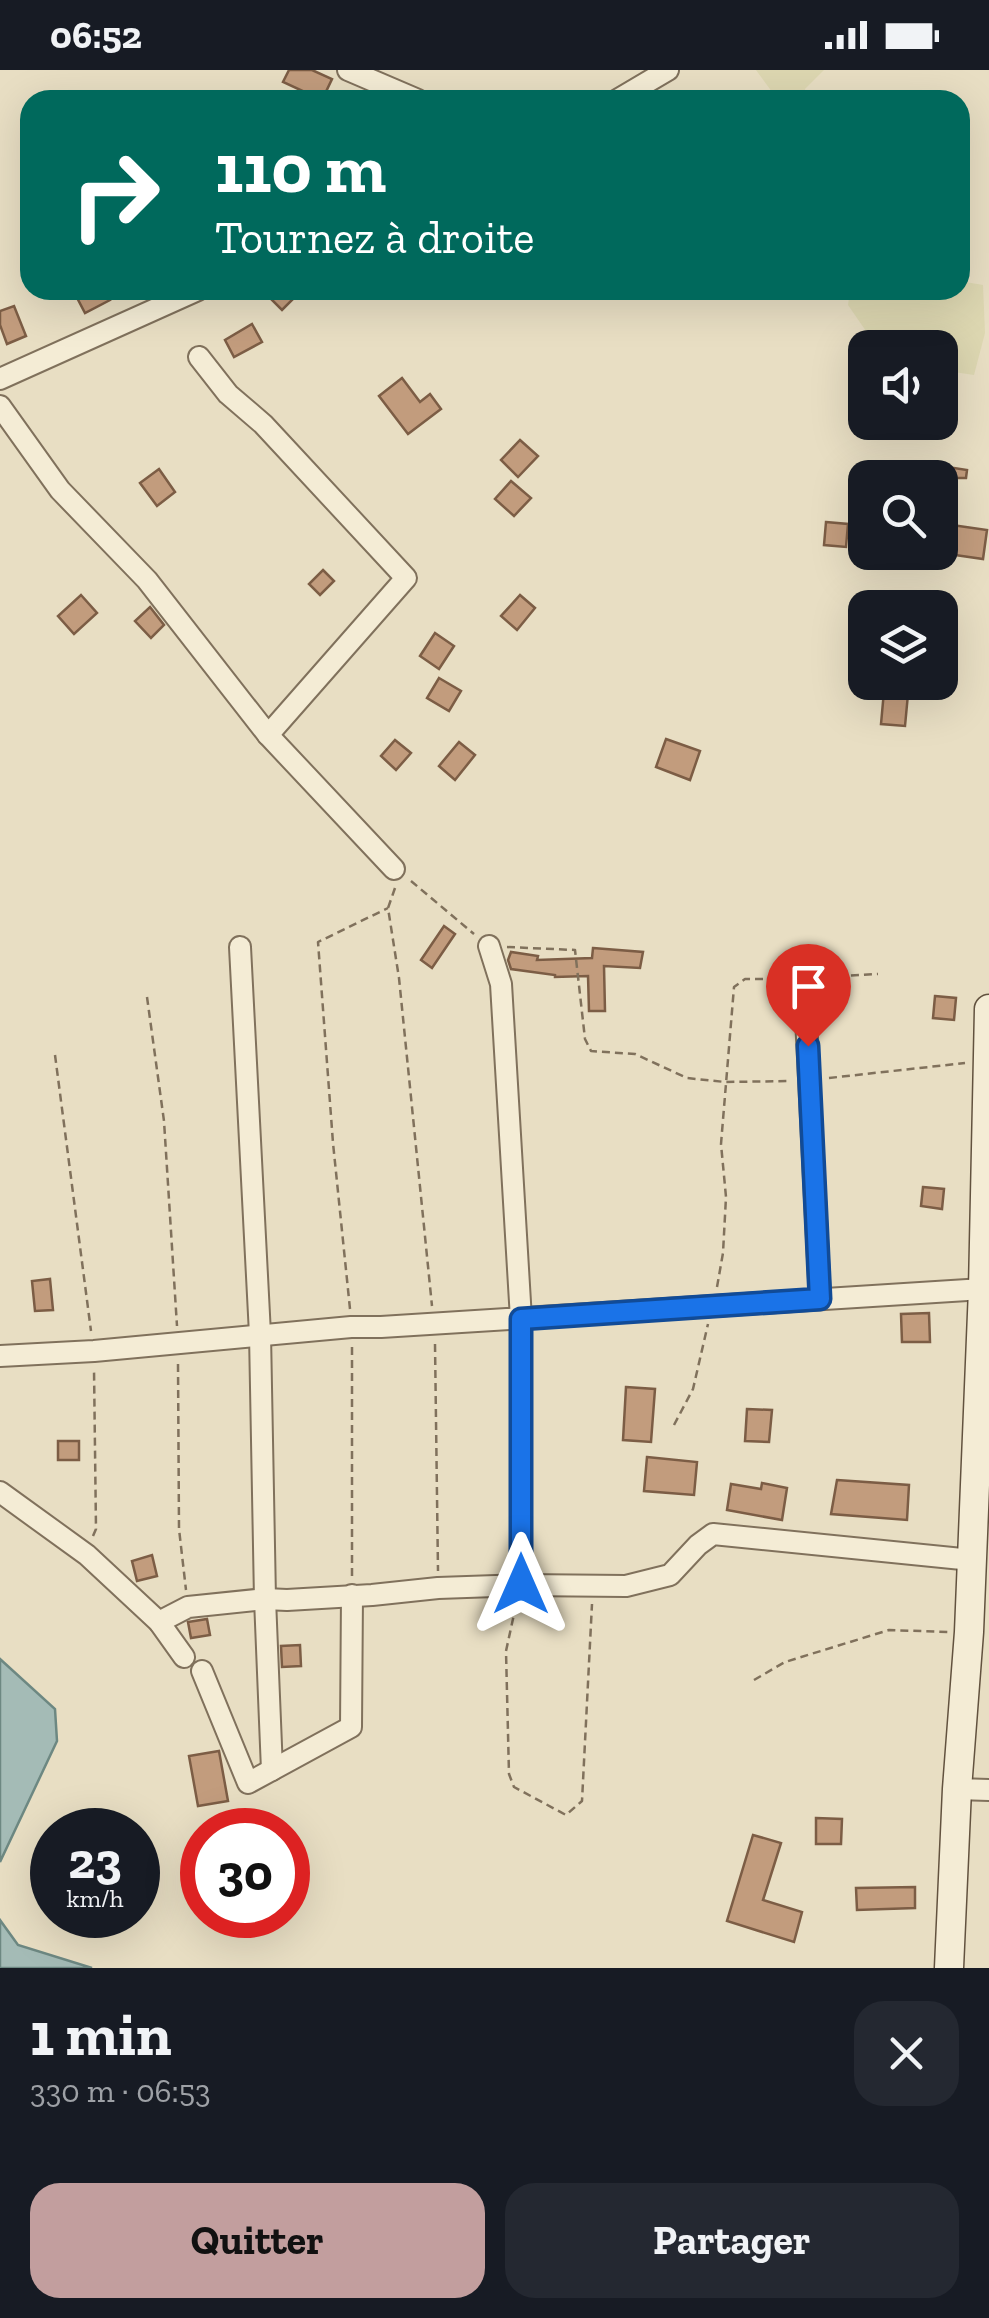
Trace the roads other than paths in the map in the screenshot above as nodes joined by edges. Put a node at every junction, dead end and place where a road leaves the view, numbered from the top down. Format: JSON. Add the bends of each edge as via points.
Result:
{"nodes":[{"id":1,"x":348,"y":70,"type":"edge"},
{"id":2,"x":668,"y":70,"type":"edge"},
{"id":3,"x":395,"y":90,"type":"edge"},
{"id":4,"x":633,"y":90,"type":"edge"},
{"id":5,"x":176,"y":300,"type":"edge"},
{"id":6,"x":199,"y":357,"type":"dead end"},
{"id":7,"x":0,"y":379,"type":"edge"},
{"id":8,"x":0,"y":406,"type":"edge"},
{"id":9,"x":268,"y":736,"type":"junction"},
{"id":10,"x":398,"y":871,"type":"road end"},
{"id":11,"x":488,"y":946,"type":"road end"},
{"id":12,"x":240,"y":947,"type":"dead end"},
{"id":13,"x":804,"y":978,"type":"road end"},
{"id":14,"x":989,"y":1010,"type":"edge"},
{"id":15,"x":987,"y":1060,"type":"edge"},
{"id":16,"x":987,"y":1194,"type":"edge"},
{"id":17,"x":983,"y":1289,"type":"junction"},
{"id":18,"x":820,"y":1299,"type":"junction"},
{"id":19,"x":521,"y":1319,"type":"junction"},
{"id":20,"x":260,"y":1334,"type":"junction"},
{"id":21,"x":0,"y":1356,"type":"edge"},
{"id":22,"x":0,"y":1492,"type":"edge"},
{"id":23,"x":972,"y":1560,"type":"junction"},
{"id":24,"x":521,"y":1584,"type":"junction"},
{"id":25,"x":352,"y":1595,"type":"junction"},
{"id":26,"x":265,"y":1598,"type":"junction"},
{"id":27,"x":159,"y":1622,"type":"junction"},
{"id":28,"x":184,"y":1658,"type":"dead end"},
{"id":29,"x":202,"y":1671,"type":"dead end"},
{"id":30,"x":272,"y":1770,"type":"junction"},
{"id":31,"x":956,"y":1789,"type":"junction"},
{"id":32,"x":989,"y":1790,"type":"edge"},
{"id":33,"x":949,"y":1968,"type":"edge"}],
"edges":[{"from":1,"to":3,"type":"street"},
{"from":2,"to":4,"type":"street"},
{"from":5,"to":7,"type":"street"},
{"from":6,"to":9,"type":"street","via":[[406,578]]},
{"from":8,"to":9,"type":"street","via":[[60,490],[147,580]]},
{"from":9,"to":10,"type":"street"},
{"from":11,"to":19,"type":"street","via":[[502,984]]},
{"from":12,"to":20,"type":"street"},
{"from":13,"to":18,"type":"street"},
{"from":14,"to":15,"type":"main road"},
{"from":15,"to":16,"type":"main road"},
{"from":16,"to":17,"type":"main road"},
{"from":17,"to":18,"type":"street"},
{"from":17,"to":23,"type":"main road"},
{"from":18,"to":19,"type":"street"},
{"from":19,"to":20,"type":"street"},
{"from":19,"to":24,"type":"street"},
{"from":20,"to":21,"type":"street"},
{"from":20,"to":26,"type":"street"},
{"from":22,"to":27,"type":"street","via":[[87,1555]]},
{"from":23,"to":24,"type":"street","via":[[713,1534],[670,1575],[593,1588]]},
{"from":23,"to":31,"type":"main road"},
{"from":24,"to":25,"type":"street"},
{"from":25,"to":26,"type":"street"},
{"from":25,"to":30,"type":"street","via":[[351,1726]]},
{"from":26,"to":27,"type":"street","via":[[188,1607]]},
{"from":26,"to":30,"type":"street"},
{"from":27,"to":28,"type":"street"},
{"from":29,"to":30,"type":"street","via":[[248,1783]]},
{"from":31,"to":32,"type":"street"},
{"from":31,"to":33,"type":"main road"}]}
